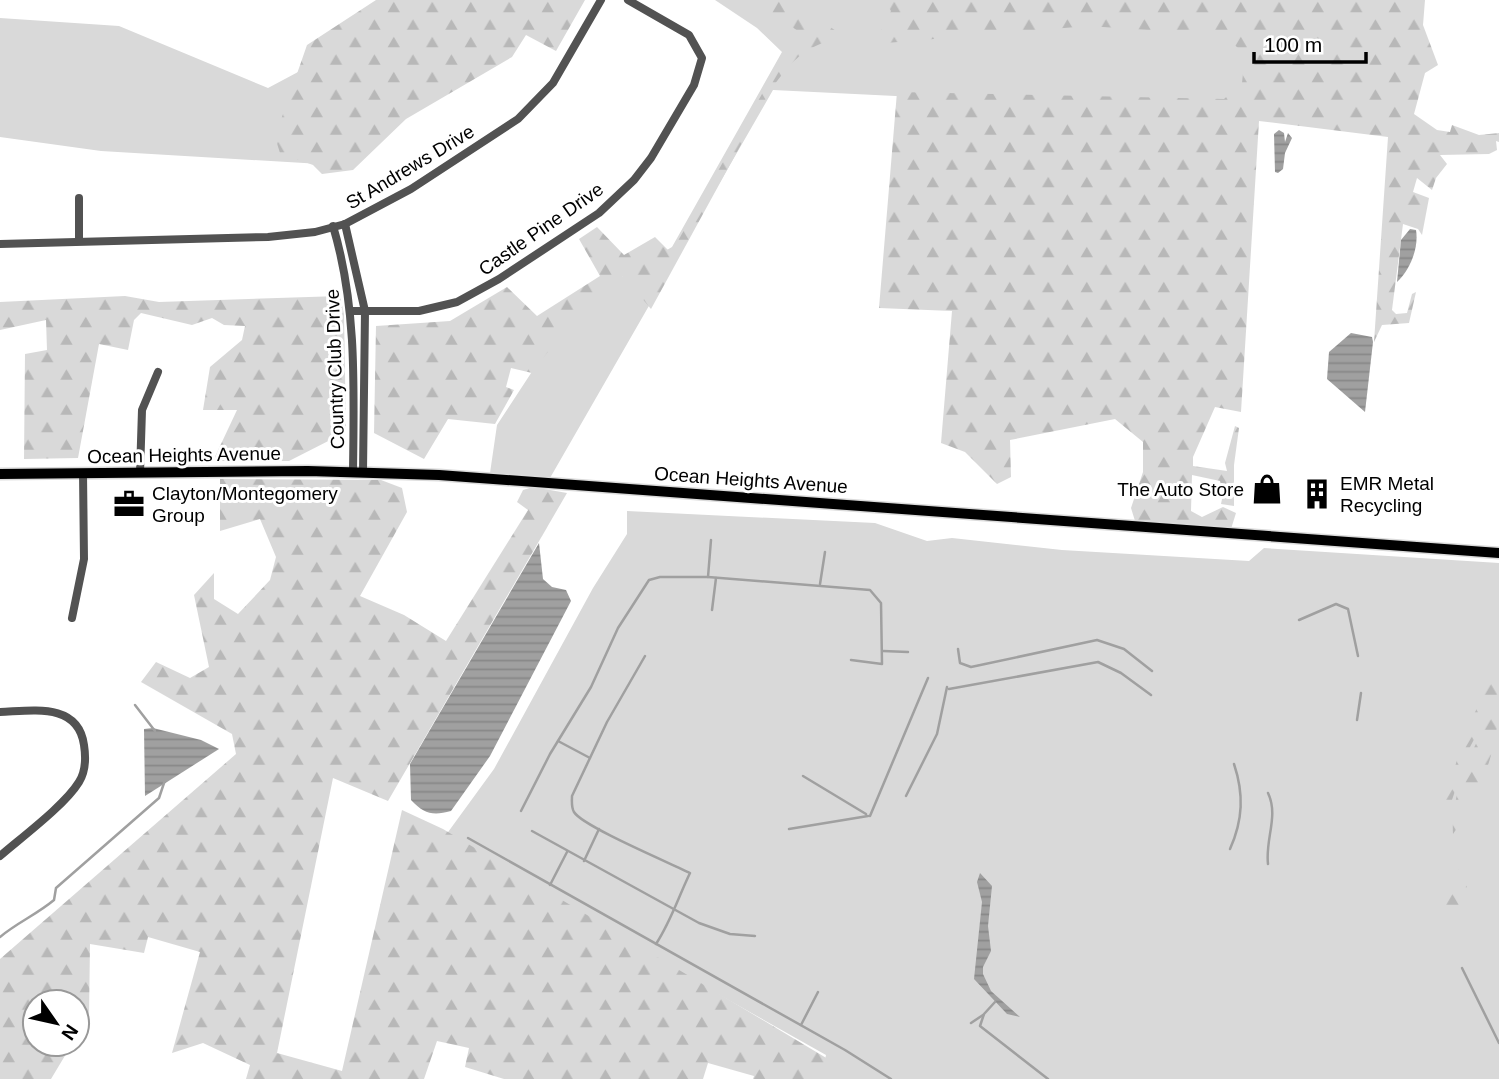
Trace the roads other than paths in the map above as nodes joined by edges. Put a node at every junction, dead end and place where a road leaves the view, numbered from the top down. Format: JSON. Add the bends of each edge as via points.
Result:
{"nodes":[{"id":1,"x":601,"y":0,"type":"edge"},
{"id":2,"x":628,"y":0,"type":"edge"},
{"id":3,"x":79,"y":198,"type":"dead end"},
{"id":4,"x":345,"y":223,"type":"junction"},
{"id":5,"x":333,"y":226,"type":"junction"},
{"id":6,"x":79,"y":242,"type":"junction"},
{"id":7,"x":0,"y":244,"type":"edge"},
{"id":8,"x":365,"y":311,"type":"junction"},
{"id":9,"x":352,"y":312,"type":"junction"},
{"id":10,"x":158,"y":372,"type":"dead end"},
{"id":11,"x":358,"y":471,"type":"junction"},
{"id":12,"x":83,"y":473,"type":"junction"},
{"id":13,"x":140,"y":473,"type":"junction"},
{"id":14,"x":0,"y":474,"type":"edge"},
{"id":15,"x":1499,"y":553,"type":"edge"},
{"id":16,"x":72,"y":618,"type":"dead end"},
{"id":17,"x":0,"y":712,"type":"edge"},
{"id":18,"x":0,"y":856,"type":"edge"}],
"edges":[{"from":1,"to":4,"type":"street","name":"St Andrews Drive","via":[[553,83],[518,119],[411,189]]},
{"from":2,"to":8,"type":"street","name":"Castle Pine Drive","via":[[689,35],[702,58],[694,85],[634,180],[598,213],[467,298],[429,309]]},
{"from":3,"to":6,"type":"street"},
{"from":4,"to":5,"type":"street","name":"St Andrews Drive"},
{"from":4,"to":8,"type":"street","name":"Country Club Drive"},
{"from":5,"to":6,"type":"street","name":"St Andrews Drive","via":[[268,237]]},
{"from":5,"to":9,"type":"street","name":"Country Club Drive"},
{"from":6,"to":7,"type":"street","name":"St Andrews Drive"},
{"from":8,"to":9,"type":"street","name":"Castle Pine Drive"},
{"from":8,"to":11,"type":"street","name":"Country Club Drive"},
{"from":9,"to":11,"type":"street","name":"Country Club Drive"},
{"from":10,"to":13,"type":"street","via":[[142,410]]},
{"from":11,"to":13,"type":"main road","name":"Ocean Heights Avenue"},
{"from":11,"to":15,"type":"main road","name":"Ocean Heights Avenue"},
{"from":12,"to":13,"type":"main road","name":"Ocean Heights Avenue"},
{"from":12,"to":14,"type":"main road","name":"Ocean Heights Avenue"},
{"from":12,"to":16,"type":"street","via":[[83,559]]},
{"from":17,"to":18,"type":"street","via":[[60,713],[81,733],[86,759],[73,791]]}]}
